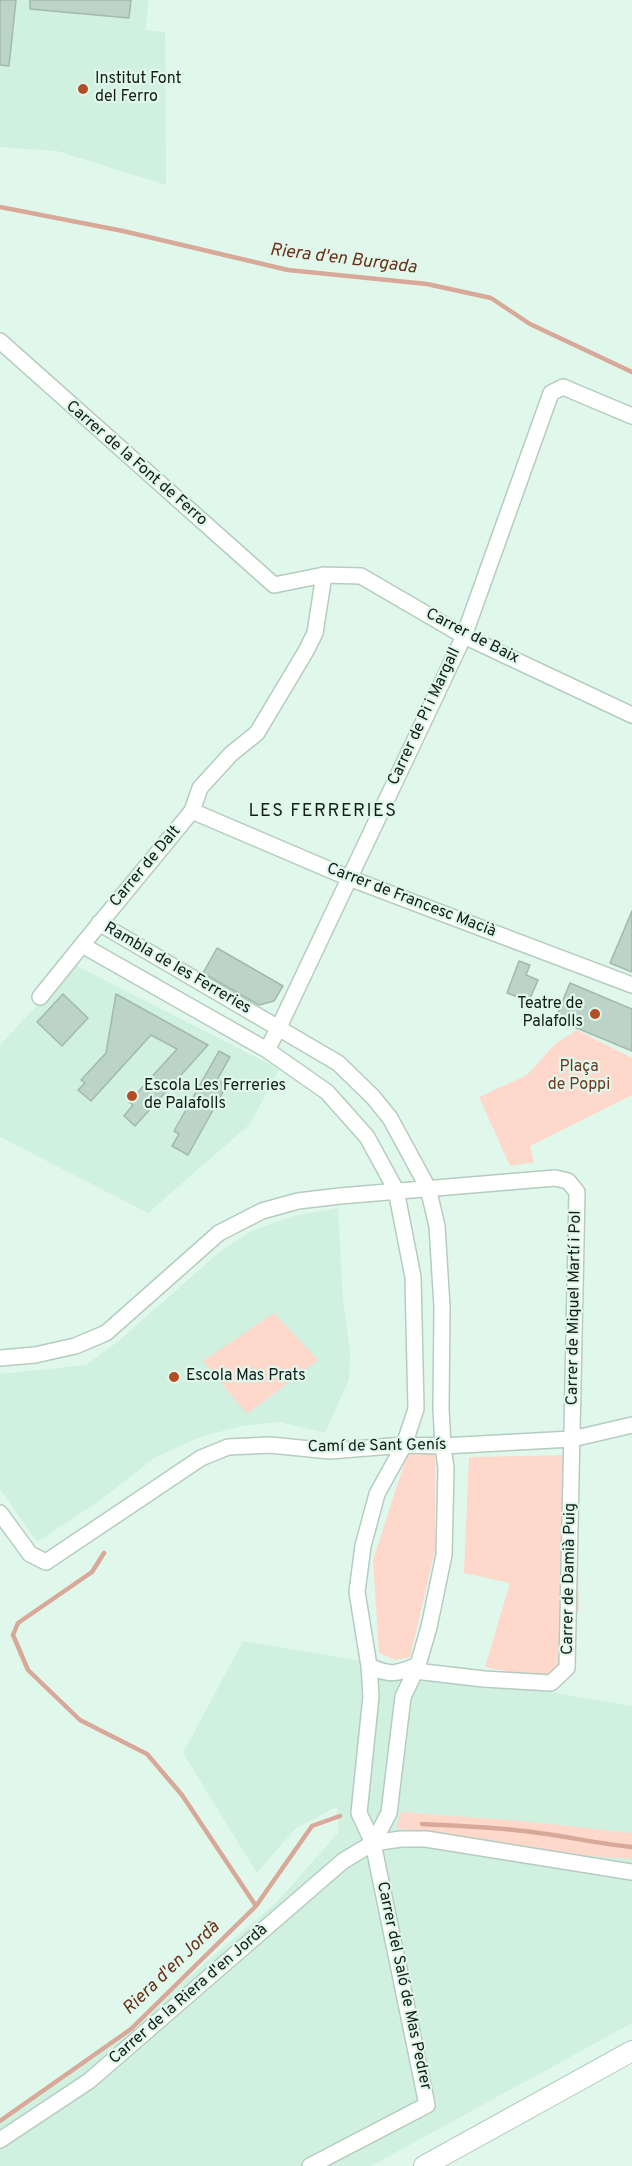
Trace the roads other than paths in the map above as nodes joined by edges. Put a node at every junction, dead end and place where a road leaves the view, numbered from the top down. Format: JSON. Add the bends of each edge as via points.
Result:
{"nodes":[{"id":1,"x":0,"y":341,"type":"edge"},
{"id":2,"x":632,"y":416,"type":"edge"},
{"id":3,"x":324,"y":575,"type":"junction"},
{"id":4,"x":274,"y":585,"type":"joint"},
{"id":5,"x":464,"y":636,"type":"junction"},
{"id":6,"x":632,"y":715,"type":"edge"},
{"id":7,"x":192,"y":811,"type":"junction"},
{"id":8,"x":349,"y":878,"type":"junction"},
{"id":9,"x":99,"y":923,"type":"junction"},
{"id":10,"x":82,"y":945,"type":"junction"},
{"id":11,"x":632,"y":985,"type":"edge"},
{"id":12,"x":40,"y":997,"type":"dead end"},
{"id":13,"x":279,"y":1027,"type":"junction"},
{"id":14,"x":267,"y":1050,"type":"junction"},
{"id":15,"x":428,"y":1188,"type":"junction"},
{"id":16,"x":396,"y":1190,"type":"junction"},
{"id":17,"x":0,"y":1358,"type":"edge"},
{"id":18,"x":632,"y":1425,"type":"edge"},
{"id":19,"x":572,"y":1439,"type":"junction"},
{"id":20,"x":404,"y":1445,"type":"junction"},
{"id":21,"x":443,"y":1446,"type":"junction"},
{"id":22,"x":0,"y":1513,"type":"edge"},
{"id":23,"x":369,"y":1666,"type":"junction"},
{"id":24,"x":416,"y":1668,"type":"junction"},
{"id":25,"x":374,"y":1843,"type":"junction"},
{"id":26,"x":632,"y":1872,"type":"edge"},
{"id":27,"x":632,"y":2051,"type":"edge"},
{"id":28,"x":0,"y":2140,"type":"edge"},
{"id":29,"x":309,"y":2166,"type":"edge"},
{"id":30,"x":424,"y":2166,"type":"edge"}],
"edges":[{"from":1,"to":4,"type":"street","name":"Carrer de la Font de Ferro"},
{"from":2,"to":5,"type":"street","name":"Carrer de Pi i Margall","via":[[562,387],[551,393]]},
{"from":3,"to":4,"type":"street","name":"Carrer de Baix"},
{"from":3,"to":5,"type":"street","name":"Carrer de Baix","via":[[361,576]]},
{"from":3,"to":7,"type":"street","name":"Carrer de Dalt","via":[[315,633],[306,651],[256,733],[200,788]]},
{"from":5,"to":6,"type":"street","name":"Carrer de Baix"},
{"from":5,"to":8,"type":"street","name":"Carrer de Pi i Margall"},
{"from":7,"to":8,"type":"street","name":"Carrer de Francesc Macià"},
{"from":7,"to":9,"type":"street","name":"Carrer de Dalt"},
{"from":8,"to":11,"type":"street","name":"Carrer de Francesc Macià"},
{"from":8,"to":13,"type":"street","name":"Carrer de Pi i Margall"},
{"from":9,"to":10,"type":"street","name":"Rambla de les Ferreries"},
{"from":9,"to":13,"type":"street","name":"Rambla de les Ferreries"},
{"from":10,"to":12,"type":"street"},
{"from":10,"to":14,"type":"street","name":"Rambla de les Ferreries"},
{"from":13,"to":14,"type":"street","name":"Carrer de Pi i Margall"},
{"from":13,"to":15,"type":"street","name":"Rambla de les Ferreries","via":[[338,1063],[373,1097],[390,1118]]},
{"from":14,"to":16,"type":"street","name":"Rambla de les Ferreries","via":[[327,1092],[367,1137]]},
{"from":15,"to":16,"type":"street"},
{"from":15,"to":19,"type":"street","name":"Carrer de Miquel Martí i Pol","via":[[555,1178],[568,1181],[577,1192]]},
{"from":15,"to":21,"type":"street","name":"Rambla de les Ferreries","via":[[437,1226]]},
{"from":16,"to":17,"type":"street","via":[[298,1201],[262,1211],[219,1233],[106,1333],[75,1346]]},
{"from":16,"to":20,"type":"street","name":"Rambla de les Ferreries","via":[[413,1278],[416,1352],[416,1409]]},
{"from":18,"to":19,"type":"street","name":"Camí de Sant Genís"},
{"from":19,"to":21,"type":"street","name":"Camí de Sant Genís"},
{"from":19,"to":24,"type":"street","name":"Carrer de Damià Puig","via":[[567,1668],[551,1683],[484,1679]]},
{"from":20,"to":21,"type":"street","name":"Camí de Sant Genís"},
{"from":20,"to":22,"type":"street","name":"Camí de Sant Genís","via":[[330,1451],[270,1445],[228,1447],[201,1458],[46,1562],[30,1554]]},
{"from":20,"to":23,"type":"street","name":"Carrer del Saló de Mas Pedrer","via":[[377,1494],[363,1546],[357,1592]]},
{"from":21,"to":24,"type":"street","via":[[444,1555]]},
{"from":23,"to":24,"type":"street","via":[[384,1673]]},
{"from":23,"to":25,"type":"street","name":"Carrer del Saló de Mas Pedrer","via":[[371,1696],[359,1813]]},
{"from":24,"to":25,"type":"street","via":[[403,1697],[389,1813]]},
{"from":25,"to":26,"type":"street","via":[[426,1839]]},
{"from":25,"to":28,"type":"street","name":"Carrer de la Riera d'en Jordà","via":[[343,1862],[89,2081]]},
{"from":25,"to":29,"type":"street","name":"Carrer del Saló de Mas Pedrer","via":[[426,2105]]},
{"from":27,"to":30,"type":"main road"}]}
